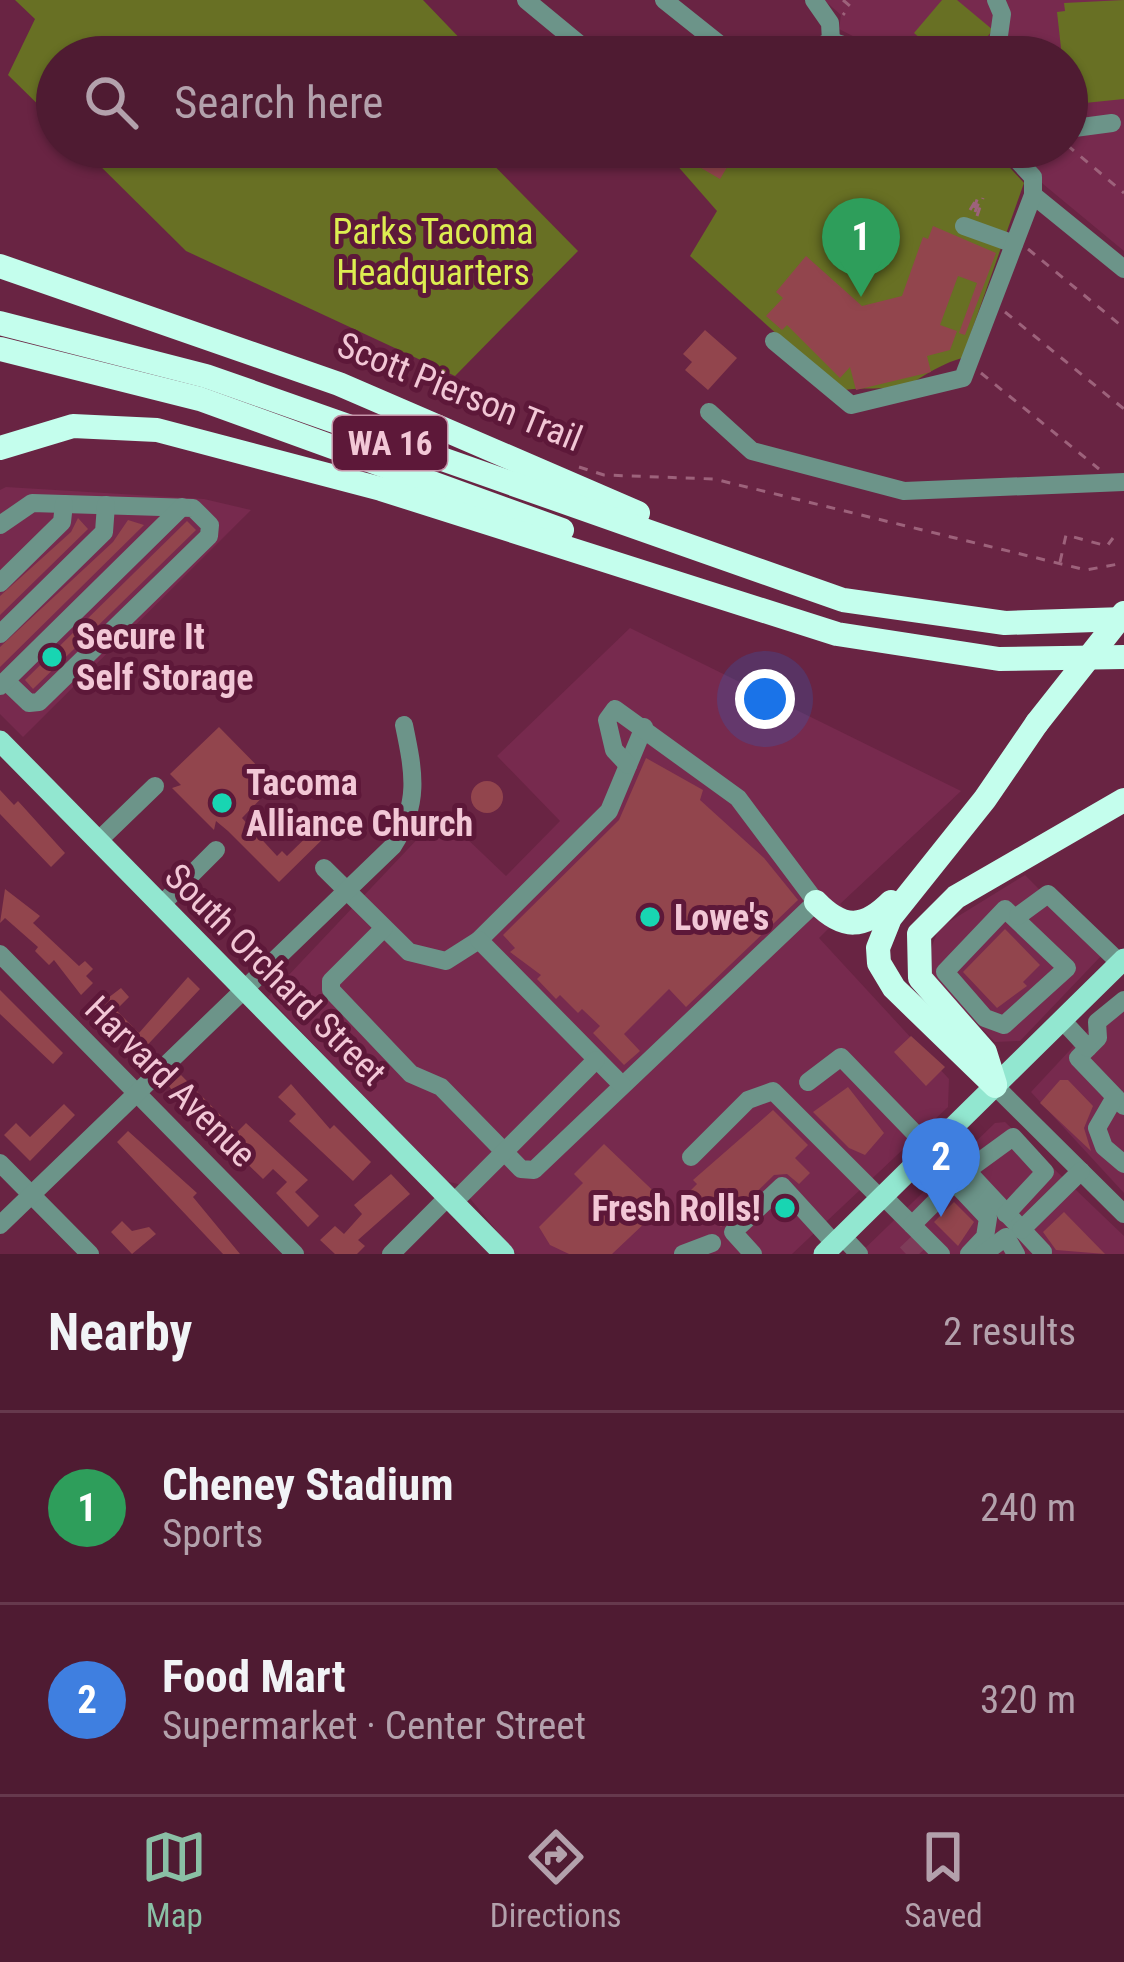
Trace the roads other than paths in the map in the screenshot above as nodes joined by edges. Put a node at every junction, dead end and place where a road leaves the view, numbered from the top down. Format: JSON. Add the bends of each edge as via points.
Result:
{"nodes":[{"id":1,"x":526,"y":0,"type":"edge"},
{"id":2,"x":664,"y":0,"type":"edge"},
{"id":3,"x":814,"y":0,"type":"edge"},
{"id":4,"x":997,"y":0,"type":"edge"},
{"id":5,"x":570,"y":36,"type":"edge"},
{"id":6,"x":709,"y":36,"type":"edge"},
{"id":7,"x":831,"y":36,"type":"edge"},
{"id":8,"x":999,"y":36,"type":"edge"},
{"id":9,"x":1112,"y":123,"type":"dead end"},
{"id":10,"x":1088,"y":126,"type":"edge"},
{"id":11,"x":1025,"y":168,"type":"edge"},
{"id":12,"x":1034,"y":195,"type":"junction"},
{"id":13,"x":967,"y":222,"type":"road end"},
{"id":14,"x":1013,"y":244,"type":"junction"},
{"id":15,"x":0,"y":266,"type":"edge"},
{"id":16,"x":1124,"y":268,"type":"edge"},
{"id":17,"x":0,"y":323,"type":"edge"},
{"id":18,"x":774,"y":341,"type":"dead end"},
{"id":19,"x":0,"y":349,"type":"edge"},
{"id":20,"x":709,"y":412,"type":"dead end"},
{"id":21,"x":0,"y":437,"type":"edge"},
{"id":22,"x":0,"y":448,"type":"edge"},
{"id":23,"x":254,"y":453,"type":"junction"},
{"id":24,"x":1117,"y":480,"type":"edge"},
{"id":25,"x":64,"y":504,"type":"junction"},
{"id":26,"x":106,"y":505,"type":"junction"},
{"id":27,"x":182,"y":507,"type":"junction"},
{"id":28,"x":0,"y":525,"type":"edge"},
{"id":29,"x":776,"y":576,"type":"junction"},
{"id":30,"x":686,"y":582,"type":"junction"},
{"id":31,"x":0,"y":583,"type":"edge"},
{"id":32,"x":1124,"y":616,"type":"edge"},
{"id":33,"x":0,"y":634,"type":"edge"},
{"id":34,"x":1124,"y":657,"type":"edge"},
{"id":35,"x":3,"y":684,"type":"edge"},
{"id":36,"x":404,"y":725,"type":"dead end"},
{"id":37,"x":644,"y":727,"type":"junction"},
{"id":38,"x":0,"y":741,"type":"edge"},
{"id":39,"x":628,"y":765,"type":"junction"},
{"id":40,"x":155,"y":786,"type":"dead end"},
{"id":41,"x":1124,"y":800,"type":"edge"},
{"id":42,"x":98,"y":841,"type":"junction"},
{"id":43,"x":216,"y":850,"type":"dead end"},
{"id":44,"x":324,"y":868,"type":"dead end"},
{"id":45,"x":921,"y":878,"type":"junction"},
{"id":46,"x":347,"y":891,"type":"junction"},
{"id":47,"x":816,"y":902,"type":"junction"},
{"id":48,"x":161,"y":905,"type":"junction"},
{"id":49,"x":1018,"y":916,"type":"junction"},
{"id":50,"x":384,"y":928,"type":"junction"},
{"id":51,"x":1095,"y":939,"type":"junction"},
{"id":52,"x":479,"y":940,"type":"junction"},
{"id":53,"x":0,"y":955,"type":"edge"},
{"id":54,"x":1065,"y":962,"type":"junction"},
{"id":55,"x":1121,"y":968,"type":"edge"},
{"id":56,"x":245,"y":990,"type":"junction"},
{"id":57,"x":1124,"y":1000,"type":"edge"},
{"id":58,"x":1062,"y":1020,"type":"junction"},
{"id":59,"x":1093,"y":1043,"type":"junction"},
{"id":60,"x":596,"y":1060,"type":"junction"},
{"id":61,"x":808,"y":1082,"type":"dead end"},
{"id":62,"x":622,"y":1085,"type":"junction"},
{"id":63,"x":995,"y":1086,"type":"junction"},
{"id":64,"x":134,"y":1091,"type":"junction"},
{"id":65,"x":1120,"y":1102,"type":"edge"},
{"id":66,"x":934,"y":1145,"type":"junction"},
{"id":67,"x":504,"y":1150,"type":"junction"},
{"id":68,"x":691,"y":1157,"type":"dead end"},
{"id":69,"x":0,"y":1163,"type":"edge"},
{"id":70,"x":1124,"y":1164,"type":"edge"},
{"id":71,"x":1081,"y":1171,"type":"junction"},
{"id":72,"x":960,"y":1178,"type":"junction"},
{"id":73,"x":31,"y":1194,"type":"junction"},
{"id":74,"x":882,"y":1197,"type":"junction"},
{"id":75,"x":451,"y":1199,"type":"junction"},
{"id":76,"x":1006,"y":1214,"type":"junction"},
{"id":77,"x":1124,"y":1214,"type":"edge"},
{"id":78,"x":0,"y":1225,"type":"edge"},
{"id":79,"x":912,"y":1226,"type":"junction"},
{"id":80,"x":1021,"y":1230,"type":"junction"},
{"id":81,"x":712,"y":1243,"type":"dead end"},
{"id":82,"x":834,"y":1245,"type":"edge"},
{"id":83,"x":1043,"y":1252,"type":"edge"},
{"id":84,"x":90,"y":1254,"type":"edge"},
{"id":85,"x":295,"y":1254,"type":"edge"},
{"id":86,"x":391,"y":1254,"type":"edge"},
{"id":87,"x":504,"y":1254,"type":"edge"},
{"id":88,"x":683,"y":1254,"type":"edge"},
{"id":89,"x":753,"y":1254,"type":"edge"},
{"id":90,"x":859,"y":1254,"type":"edge"},
{"id":91,"x":940,"y":1254,"type":"edge"},
{"id":92,"x":969,"y":1254,"type":"edge"},
{"id":93,"x":983,"y":1254,"type":"edge"},
{"id":94,"x":1016,"y":1254,"type":"edge"}],
"edges":[{"from":1,"to":5,"type":"street"},
{"from":2,"to":6,"type":"street"},
{"from":3,"to":7,"type":"street"},
{"from":4,"to":8,"type":"street"},
{"from":9,"to":10,"type":"street"},
{"from":11,"to":12,"type":"street"},
{"from":12,"to":14,"type":"street"},
{"from":12,"to":16,"type":"street"},
{"from":13,"to":14,"type":"street"},
{"from":14,"to":18,"type":"street","via":[[962,378],[844,402]]},
{"from":15,"to":29,"type":"highway","via":[[339,384]]},
{"from":17,"to":29,"type":"highway","number":"WA 16","via":[[206,376]]},
{"from":19,"to":30,"type":"highway","number":"WA 16","via":[[200,399],[515,510]]},
{"from":20,"to":24,"type":"street","via":[[752,452],[904,491]]},
{"from":21,"to":23,"type":"highway","via":[[55,420],[110,417]]},
{"from":22,"to":23,"type":"highway","via":[[73,427],[131,426]]},
{"from":23,"to":30,"type":"highway"},
{"from":25,"to":26,"type":"street"},
{"from":25,"to":28,"type":"street","via":[[32,503]]},
{"from":25,"to":31,"type":"street","via":[[62,522]]},
{"from":26,"to":27,"type":"street"},
{"from":26,"to":33,"type":"street","via":[[104,532]]},
{"from":27,"to":35,"type":"street"},
{"from":27,"to":35,"type":"street","via":[[210,525],[209,536],[39,702],[29,704]]},
{"from":29,"to":32,"type":"highway","number":"WA 16","via":[[843,600],[1004,623]]},
{"from":30,"to":34,"type":"highway","number":"WA 16","via":[[837,634],[999,659]]},
{"from":32,"to":45,"type":"highway","bridge":true},
{"from":36,"to":46,"type":"street","via":[[415,776],[408,822]]},
{"from":37,"to":39,"type":"street"},
{"from":37,"to":39,"type":"street","via":[[618,709],[607,715],[614,750]]},
{"from":37,"to":47,"type":"street","via":[[738,798]]},
{"from":38,"to":42,"type":"main road","name":"South Orchard Street"},
{"from":39,"to":52,"type":"street","via":[[609,811]]},
{"from":40,"to":42,"type":"street"},
{"from":41,"to":63,"type":"highway","via":[[956,897],[919,934],[920,978],[985,1052]]},
{"from":42,"to":48,"type":"main road","name":"South Orchard Street"},
{"from":43,"to":48,"type":"street"},
{"from":44,"to":46,"type":"street"},
{"from":45,"to":47,"type":"highway","via":[[864,923],[838,922]]},
{"from":45,"to":63,"type":"highway","via":[[890,918],[879,963],[894,988]]},
{"from":46,"to":50,"type":"street"},
{"from":46,"to":56,"type":"street"},
{"from":47,"to":62,"type":"street"},
{"from":48,"to":56,"type":"main road","name":"South Orchard Street"},
{"from":49,"to":51,"type":"street","via":[[1048,894]]},
{"from":49,"to":54,"type":"street"},
{"from":49,"to":54,"type":"street","via":[[1005,909],[946,967],[946,977],[985,1018],[1010,1023]]},
{"from":50,"to":52,"type":"street","via":[[429,960],[446,962]]},
{"from":50,"to":67,"type":"street","via":[[331,990],[411,1073],[444,1090]]},
{"from":51,"to":54,"type":"street"},
{"from":51,"to":55,"type":"street"},
{"from":52,"to":60,"type":"street"},
{"from":53,"to":64,"type":"street","name":"Harvard Avenue"},
{"from":55,"to":58,"type":"main road"},
{"from":56,"to":64,"type":"street"},
{"from":56,"to":75,"type":"main road","name":"South Orchard Street"},
{"from":57,"to":59,"type":"street","via":[[1097,1022]]},
{"from":58,"to":59,"type":"street"},
{"from":58,"to":63,"type":"main road"},
{"from":59,"to":65,"type":"street","via":[[1078,1058]]},
{"from":60,"to":62,"type":"street"},
{"from":60,"to":67,"type":"street"},
{"from":61,"to":66,"type":"street","via":[[841,1057]]},
{"from":62,"to":67,"type":"street","via":[[532,1172]]},
{"from":63,"to":66,"type":"main road"},
{"from":63,"to":71,"type":"street"},
{"from":64,"to":73,"type":"street"},
{"from":64,"to":85,"type":"street","name":"Harvard Avenue"},
{"from":65,"to":70,"type":"street","via":[[1097,1128]]},
{"from":66,"to":72,"type":"street"},
{"from":66,"to":74,"type":"main road"},
{"from":67,"to":75,"type":"street"},
{"from":68,"to":74,"type":"street","via":[[748,1100],[773,1091]]},
{"from":69,"to":73,"type":"street"},
{"from":71,"to":77,"type":"street"},
{"from":71,"to":80,"type":"street"},
{"from":72,"to":76,"type":"street"},
{"from":72,"to":76,"type":"street","via":[[1003,1140],[1018,1139],[1045,1172]]},
{"from":72,"to":79,"type":"street"},
{"from":72,"to":92,"type":"street","via":[[988,1218],[985,1237]]},
{"from":73,"to":78,"type":"street"},
{"from":73,"to":84,"type":"street"},
{"from":74,"to":79,"type":"street"},
{"from":74,"to":82,"type":"main road"},
{"from":75,"to":86,"type":"street"},
{"from":75,"to":87,"type":"main road","name":"South Orchard Street"},
{"from":76,"to":80,"type":"street"},
{"from":79,"to":91,"type":"street"},
{"from":80,"to":83,"type":"street"},
{"from":81,"to":88,"type":"street"},
{"from":82,"to":89,"type":"street","via":[[782,1186],[733,1232]]},
{"from":82,"to":90,"type":"street"},
{"from":93,"to":94,"type":"street","via":[[1006,1237]]}]}
